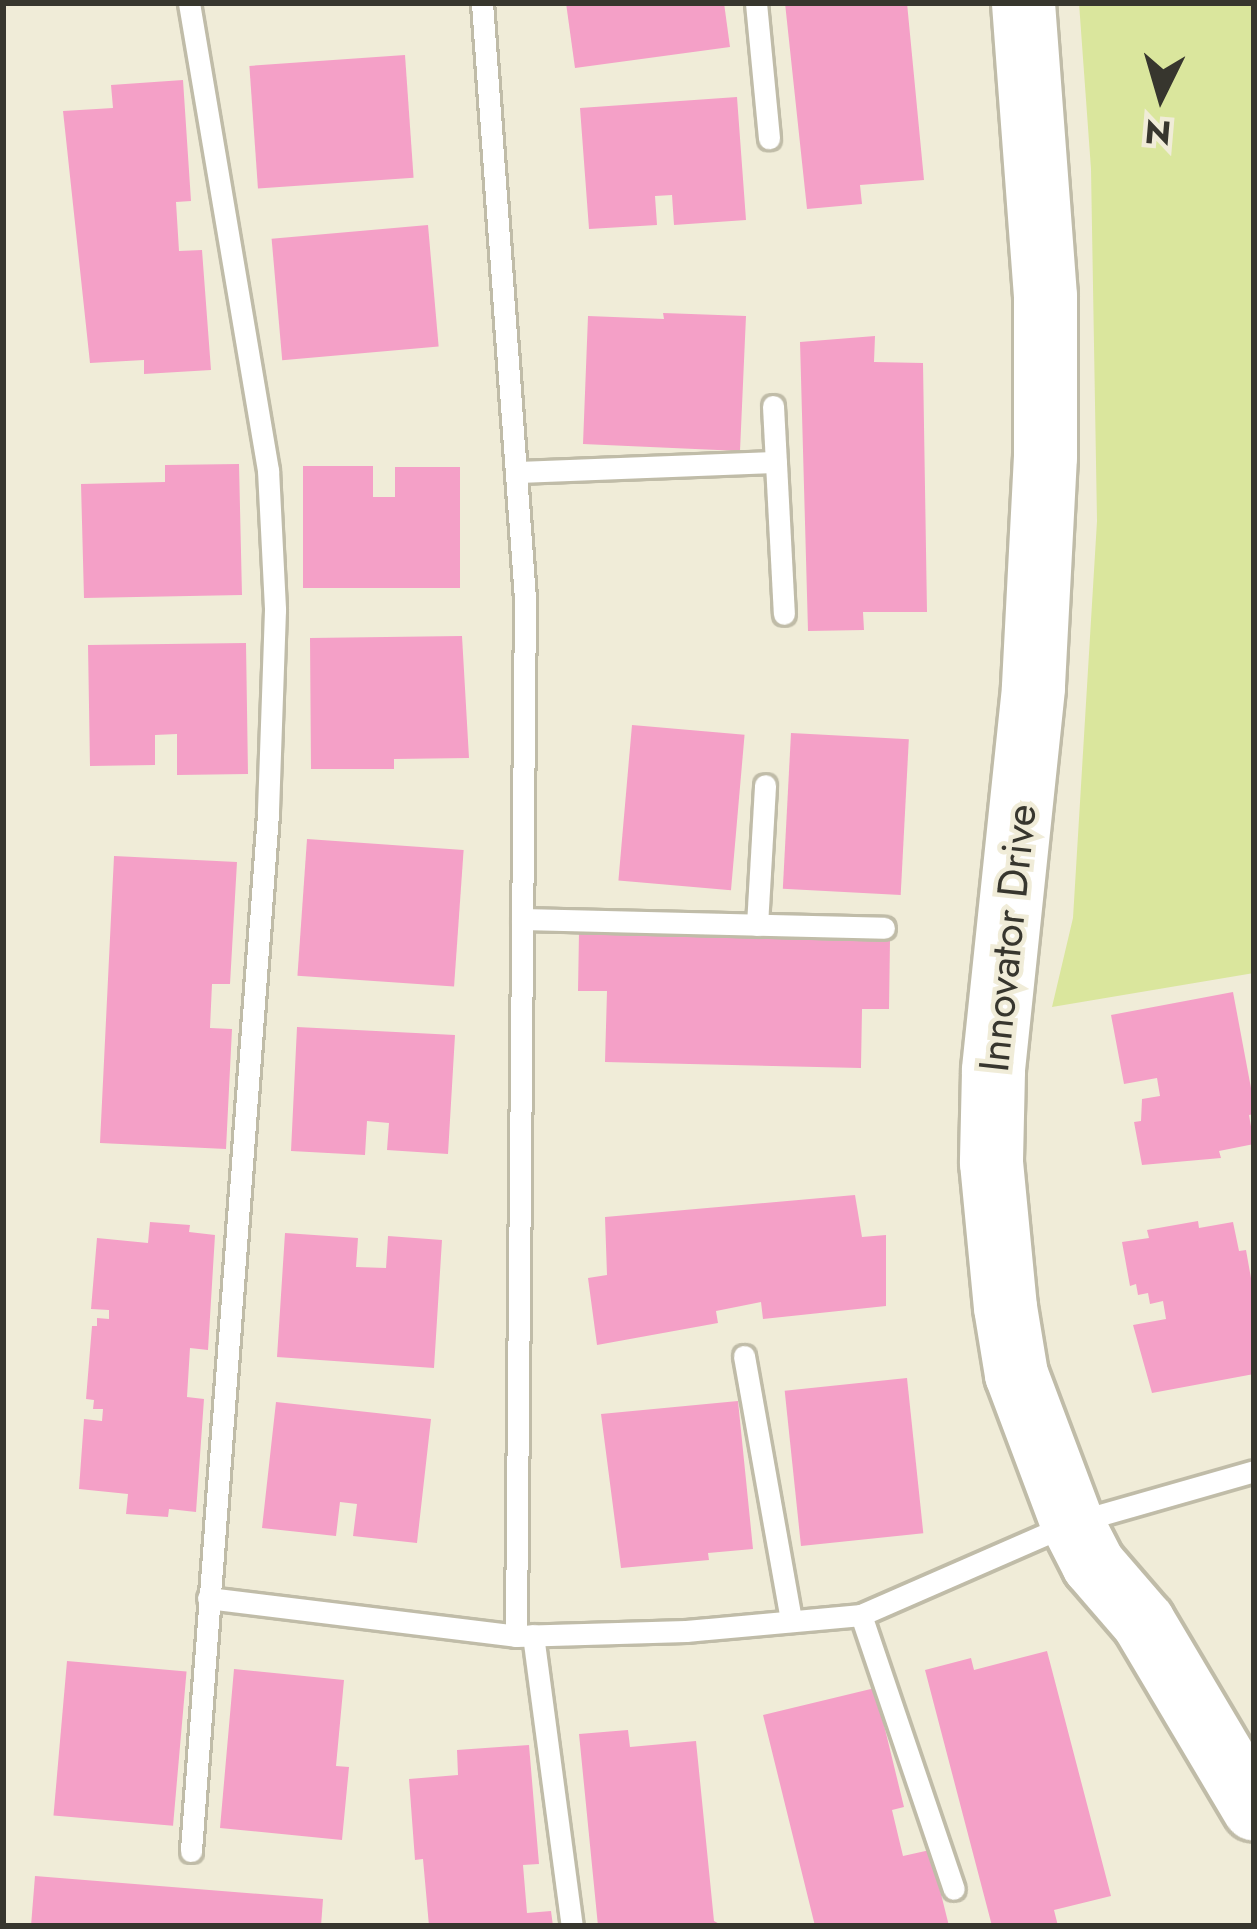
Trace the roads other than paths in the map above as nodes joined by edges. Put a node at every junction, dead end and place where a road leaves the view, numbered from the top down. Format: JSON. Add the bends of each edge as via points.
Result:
{"nodes":[{"id":1,"x":482,"y":3,"type":"edge"},
{"id":2,"x":756,"y":3,"type":"edge"},
{"id":3,"x":1023,"y":3,"type":"edge"},
{"id":4,"x":193,"y":4,"type":"edge"},
{"id":5,"x":769,"y":139,"type":"dead end"},
{"id":6,"x":773,"y":406,"type":"dead end"},
{"id":7,"x":776,"y":462,"type":"junction"},
{"id":8,"x":516,"y":472,"type":"junction"},
{"id":9,"x":784,"y":614,"type":"dead end"},
{"id":10,"x":765,"y":785,"type":"dead end"},
{"id":11,"x":522,"y":919,"type":"junction"},
{"id":12,"x":757,"y":926,"type":"junction"},
{"id":13,"x":884,"y":928,"type":"dead end"},
{"id":14,"x":744,"y":1356,"type":"dead end"},
{"id":15,"x":1254,"y":1471,"type":"edge"},
{"id":16,"x":1072,"y":1523,"type":"junction"},
{"id":17,"x":208,"y":1598,"type":"junction"},
{"id":18,"x":861,"y":1615,"type":"junction"},
{"id":19,"x":791,"y":1621,"type":"junction"},
{"id":20,"x":524,"y":1635,"type":"junction"},
{"id":21,"x":1254,"y":1809,"type":"edge"},
{"id":22,"x":191,"y":1851,"type":"dead end"},
{"id":23,"x":954,"y":1889,"type":"dead end"},
{"id":24,"x":572,"y":1926,"type":"edge"}],
"edges":[{"from":1,"to":8,"type":"lane"},
{"from":2,"to":5,"type":"lane"},
{"from":3,"to":16,"type":"street","name":"Innovator Drive","via":[[1045,296],[1045,457],[991,1162],[1016,1374]]},
{"from":4,"to":17,"type":"lane","via":[[268,470],[275,610],[268,814]]},
{"from":6,"to":7,"type":"lane"},
{"from":7,"to":8,"type":"lane"},
{"from":7,"to":9,"type":"lane"},
{"from":8,"to":11,"type":"lane","via":[[525,598]]},
{"from":10,"to":12,"type":"lane"},
{"from":11,"to":12,"type":"lane"},
{"from":11,"to":20,"type":"lane"},
{"from":12,"to":13,"type":"lane"},
{"from":14,"to":19,"type":"lane"},
{"from":15,"to":16,"type":"lane"},
{"from":16,"to":18,"type":"lane"},
{"from":16,"to":21,"type":"street","name":"Innovator Drive","via":[[1093,1564],[1143,1622]]},
{"from":17,"to":20,"type":"lane"},
{"from":17,"to":22,"type":"lane"},
{"from":18,"to":19,"type":"lane"},
{"from":18,"to":23,"type":"lane"},
{"from":19,"to":20,"type":"lane"},
{"from":20,"to":24,"type":"lane"}]}
